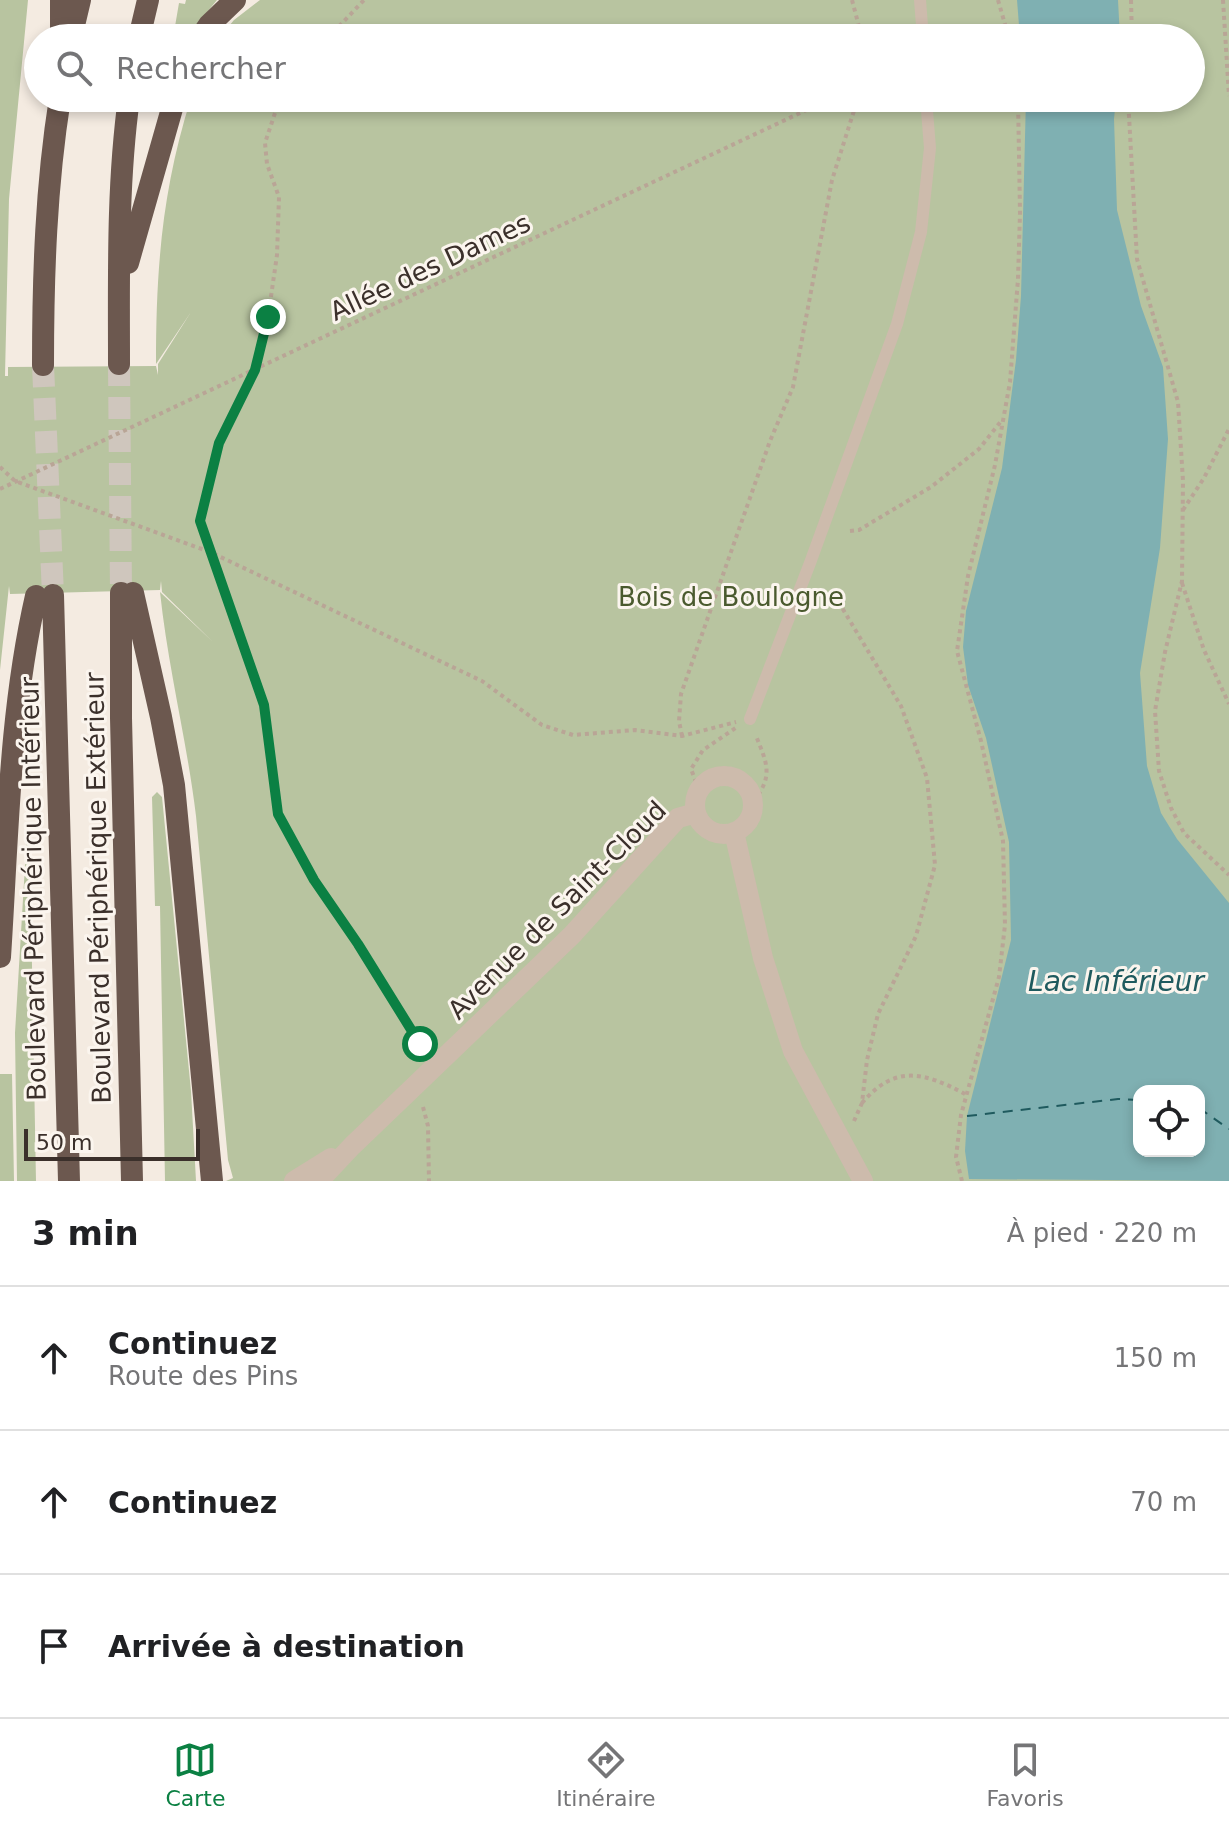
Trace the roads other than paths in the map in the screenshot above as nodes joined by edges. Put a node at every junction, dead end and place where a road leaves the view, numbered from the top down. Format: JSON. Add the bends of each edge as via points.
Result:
{"nodes":[{"id":1,"x":61,"y":0,"type":"edge"},
{"id":2,"x":80,"y":0,"type":"edge"},
{"id":3,"x":148,"y":0,"type":"edge"},
{"id":4,"x":235,"y":0,"type":"edge"},
{"id":5,"x":920,"y":0,"type":"edge"},
{"id":6,"x":61,"y":24,"type":"edge"},
{"id":7,"x":74,"y":24,"type":"edge"},
{"id":8,"x":142,"y":24,"type":"edge"},
{"id":9,"x":210,"y":24,"type":"edge"},
{"id":10,"x":922,"y":24,"type":"edge"},
{"id":11,"x":57,"y":112,"type":"edge"},
{"id":12,"x":127,"y":112,"type":"edge"},
{"id":13,"x":171,"y":112,"type":"edge"},
{"id":14,"x":927,"y":112,"type":"edge"},
{"id":15,"x":119,"y":311,"type":"junction"},
{"id":16,"x":119,"y":364,"type":"tunnel mouth"},
{"id":17,"x":43,"y":365,"type":"tunnel mouth"},
{"id":18,"x":750,"y":719,"type":"road end"},
{"id":19,"x":696,"y":813,"type":"junction"},
{"id":20,"x":734,"y":832,"type":"junction"},
{"id":21,"x":0,"y":957,"type":"edge"},
{"id":22,"x":352,"y":1146,"type":"junction"},
{"id":23,"x":69,"y":1181,"type":"edge"},
{"id":24,"x":132,"y":1181,"type":"edge"},
{"id":25,"x":212,"y":1181,"type":"edge"},
{"id":26,"x":294,"y":1181,"type":"edge"},
{"id":27,"x":319,"y":1181,"type":"edge"},
{"id":28,"x":863,"y":1181,"type":"edge"}],
"edges":[{"from":1,"to":6,"type":"highway"},
{"from":2,"to":7,"type":"highway"},
{"from":3,"to":8,"type":"highway"},
{"from":4,"to":9,"type":"highway"},
{"from":5,"to":10,"type":"lane"},
{"from":11,"to":17,"type":"highway","via":[[45,251]]},
{"from":12,"to":15,"type":"highway"},
{"from":13,"to":15,"type":"highway"},
{"from":14,"to":18,"type":"lane","via":[[930,148],[921,232],[897,324]]},
{"from":15,"to":16,"type":"highway"},
{"from":19,"to":20,"type":"street","via":[[713,832]]},
{"from":19,"to":20,"type":"street","via":[[699,790],[708,781],[737,779],[753,801],[749,819]]},
{"from":19,"to":22,"type":"street","name":"Avenue de Saint-Cloud","via":[[678,818],[572,935]]},
{"from":20,"to":28,"type":"street","via":[[763,958],[793,1051]]},
{"from":21,"to":23,"type":"highway","name":"Boulevard Périphérique Intérieur","via":[[21,666],[44,595]]},
{"from":22,"to":26,"type":"street","name":"Avenue de Saint-Cloud"},
{"from":22,"to":27,"type":"street","name":"Avenue de Saint-Cloud"},
{"from":24,"to":25,"type":"highway","name":"Boulevard Périphérique Extérieur","via":[[121,718],[127,593],[174,785]]}]}
